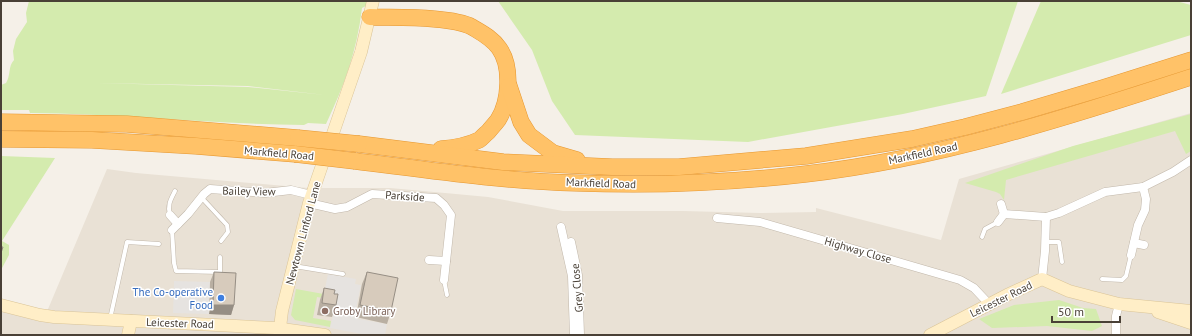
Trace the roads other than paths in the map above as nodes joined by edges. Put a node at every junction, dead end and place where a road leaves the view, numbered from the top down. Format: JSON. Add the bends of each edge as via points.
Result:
{"nodes":[{"id":1,"x":373,"y":1,"type":"edge"},
{"id":2,"x":370,"y":17,"type":"junction"},
{"id":3,"x":1191,"y":60,"type":"edge"},
{"id":4,"x":1191,"y":77,"type":"edge"},
{"id":5,"x":508,"y":84,"type":"junction"},
{"id":6,"x":1,"y":122,"type":"edge"},
{"id":7,"x":1,"y":139,"type":"edge"},
{"id":8,"x":419,"y":152,"type":"junction"},
{"id":9,"x":1191,"y":160,"type":"edge"},
{"id":10,"x":612,"y":167,"type":"junction"},
{"id":11,"x":1143,"y":186,"type":"junction"},
{"id":12,"x":176,"y":191,"type":"dead end"},
{"id":13,"x":201,"y":197,"type":"junction"},
{"id":14,"x":310,"y":199,"type":"junction"},
{"id":15,"x":1001,"y":204,"type":"dead end"},
{"id":16,"x":170,"y":214,"type":"joint"},
{"id":17,"x":1004,"y":214,"type":"junction"},
{"id":18,"x":1046,"y":217,"type":"junction"},
{"id":19,"x":718,"y":218,"type":"dead end"},
{"id":20,"x":998,"y":222,"type":"joint"},
{"id":21,"x":178,"y":224,"type":"junction"},
{"id":22,"x":561,"y":227,"type":"dead end"},
{"id":23,"x":172,"y":230,"type":"joint"},
{"id":24,"x":982,"y":237,"type":"dead end"},
{"id":25,"x":220,"y":241,"type":"dead end"},
{"id":26,"x":572,"y":242,"type":"dead end"},
{"id":27,"x":1046,"y":242,"type":"junction"},
{"id":28,"x":1134,"y":243,"type":"junction"},
{"id":29,"x":159,"y":244,"type":"dead end"},
{"id":30,"x":1144,"y":245,"type":"dead end"},
{"id":31,"x":1131,"y":255,"type":"joint"},
{"id":32,"x":220,"y":257,"type":"dead end"},
{"id":33,"x":429,"y":260,"type":"dead end"},
{"id":34,"x":446,"y":261,"type":"junction"},
{"id":35,"x":1062,"y":262,"type":"dead end"},
{"id":36,"x":294,"y":266,"type":"junction"},
{"id":37,"x":343,"y":274,"type":"dead end"},
{"id":38,"x":1042,"y":279,"type":"junction"},
{"id":39,"x":1102,"y":279,"type":"dead end"},
{"id":40,"x":444,"y":280,"type":"joint"},
{"id":41,"x":447,"y":295,"type":"dead end"},
{"id":42,"x":989,"y":304,"type":"junction"},
{"id":43,"x":1119,"y":304,"type":"junction"},
{"id":44,"x":1,"y":305,"type":"edge"},
{"id":45,"x":1142,"y":307,"type":"junction"},
{"id":46,"x":1191,"y":310,"type":"edge"},
{"id":47,"x":110,"y":320,"type":"junction"},
{"id":48,"x":131,"y":321,"type":"junction"},
{"id":49,"x":1191,"y":323,"type":"edge"},
{"id":50,"x":280,"y":328,"type":"junction"},
{"id":51,"x":317,"y":334,"type":"edge"},
{"id":52,"x":128,"y":335,"type":"edge"},
{"id":53,"x":574,"y":335,"type":"edge"},
{"id":54,"x":580,"y":335,"type":"edge"},
{"id":55,"x":930,"y":335,"type":"edge"},
{"id":56,"x":1116,"y":335,"type":"edge"}],
"edges":[{"from":1,"to":2,"type":"street","name":"Newtown Linford Lane"},
{"from":2,"to":5,"type":"highway","via":[[445,20],[470,26],[488,37],[499,48],[508,72]]},
{"from":2,"to":14,"type":"street","name":"Newtown Linford Lane","via":[[361,52]]},
{"from":3,"to":10,"type":"highway","name":"Markfield Road","via":[[1022,112],[912,139],[806,156],[742,163],[679,167]]},
{"from":4,"to":7,"type":"highway","name":"Markfield Road","bridge":true,"via":[[1010,132],[919,155],[806,174],[699,183],[574,183],[511,179],[295,154],[196,146],[100,140]]},
{"from":5,"to":8,"type":"highway","via":[[506,99],[498,120],[480,140],[460,147]]},
{"from":5,"to":10,"type":"highway","via":[[520,122],[539,143],[553,153]]},
{"from":6,"to":8,"type":"highway","name":"Markfield Road","bridge":true,"via":[[127,124],[298,138]]},
{"from":8,"to":10,"type":"highway","name":"Markfield Road","via":[[504,162]]},
{"from":9,"to":11,"type":"street"},
{"from":11,"to":18,"type":"street","via":[[1105,192],[1059,214]]},
{"from":11,"to":28,"type":"street","via":[[1145,210]]},
{"from":12,"to":16,"type":"lane","via":[[170,199]]},
{"from":13,"to":14,"type":"street","name":"Bailey View","via":[[210,189],[265,193],[291,190]]},
{"from":13,"to":21,"type":"street","name":"Bailey View"},
{"from":13,"to":25,"type":"lane","via":[[227,225],[228,232]]},
{"from":14,"to":34,"type":"street","name":"Parkside","via":[[335,209],[347,207],[372,194],[436,198],[451,215]]},
{"from":14,"to":36,"type":"street","name":"Newtown Linford Lane"},
{"from":15,"to":17,"type":"street"},
{"from":16,"to":21,"type":"street"},
{"from":17,"to":18,"type":"street"},
{"from":17,"to":20,"type":"street"},
{"from":18,"to":27,"type":"street"},
{"from":19,"to":42,"type":"street","name":"Highway Close","via":[[760,222],[960,280],[974,288]]},
{"from":20,"to":24,"type":"lane","via":[[985,228]]},
{"from":21,"to":23,"type":"street","name":"Bailey View"},
{"from":22,"to":53,"type":"street","via":[[572,276]]},
{"from":23,"to":32,"type":"lane","via":[[176,271],[220,272]]},
{"from":26,"to":54,"type":"street","name":"Grey Close","via":[[578,275]]},
{"from":27,"to":35,"type":"lane","via":[[1059,242]]},
{"from":27,"to":38,"type":"street"},
{"from":28,"to":30,"type":"street"},
{"from":28,"to":31,"type":"street"},
{"from":29,"to":47,"type":"lane","via":[[127,242]]},
{"from":31,"to":39,"type":"lane","via":[[1126,276],[1122,280]]},
{"from":33,"to":34,"type":"street"},
{"from":34,"to":40,"type":"street","name":"Parkside"},
{"from":36,"to":37,"type":"lane"},
{"from":36,"to":50,"type":"street","name":"Newtown Linford Lane"},
{"from":38,"to":42,"type":"street","name":"Leicester Road"},
{"from":38,"to":43,"type":"street","name":"Leicester Road","via":[[1069,291]]},
{"from":40,"to":41,"type":"lane"},
{"from":42,"to":55,"type":"street","name":"Leicester Road"},
{"from":43,"to":45,"type":"street","name":"Leicester Road"},
{"from":43,"to":56,"type":"street"},
{"from":44,"to":47,"type":"street","via":[[40,315]]},
{"from":45,"to":46,"type":"street","name":"Leicester Road"},
{"from":45,"to":49,"type":"street","name":"Leicester Road"},
{"from":47,"to":48,"type":"street"},
{"from":48,"to":50,"type":"street","name":"Leicester Road"},
{"from":48,"to":52,"type":"street"},
{"from":50,"to":51,"type":"street","name":"Leicester Road"}]}
